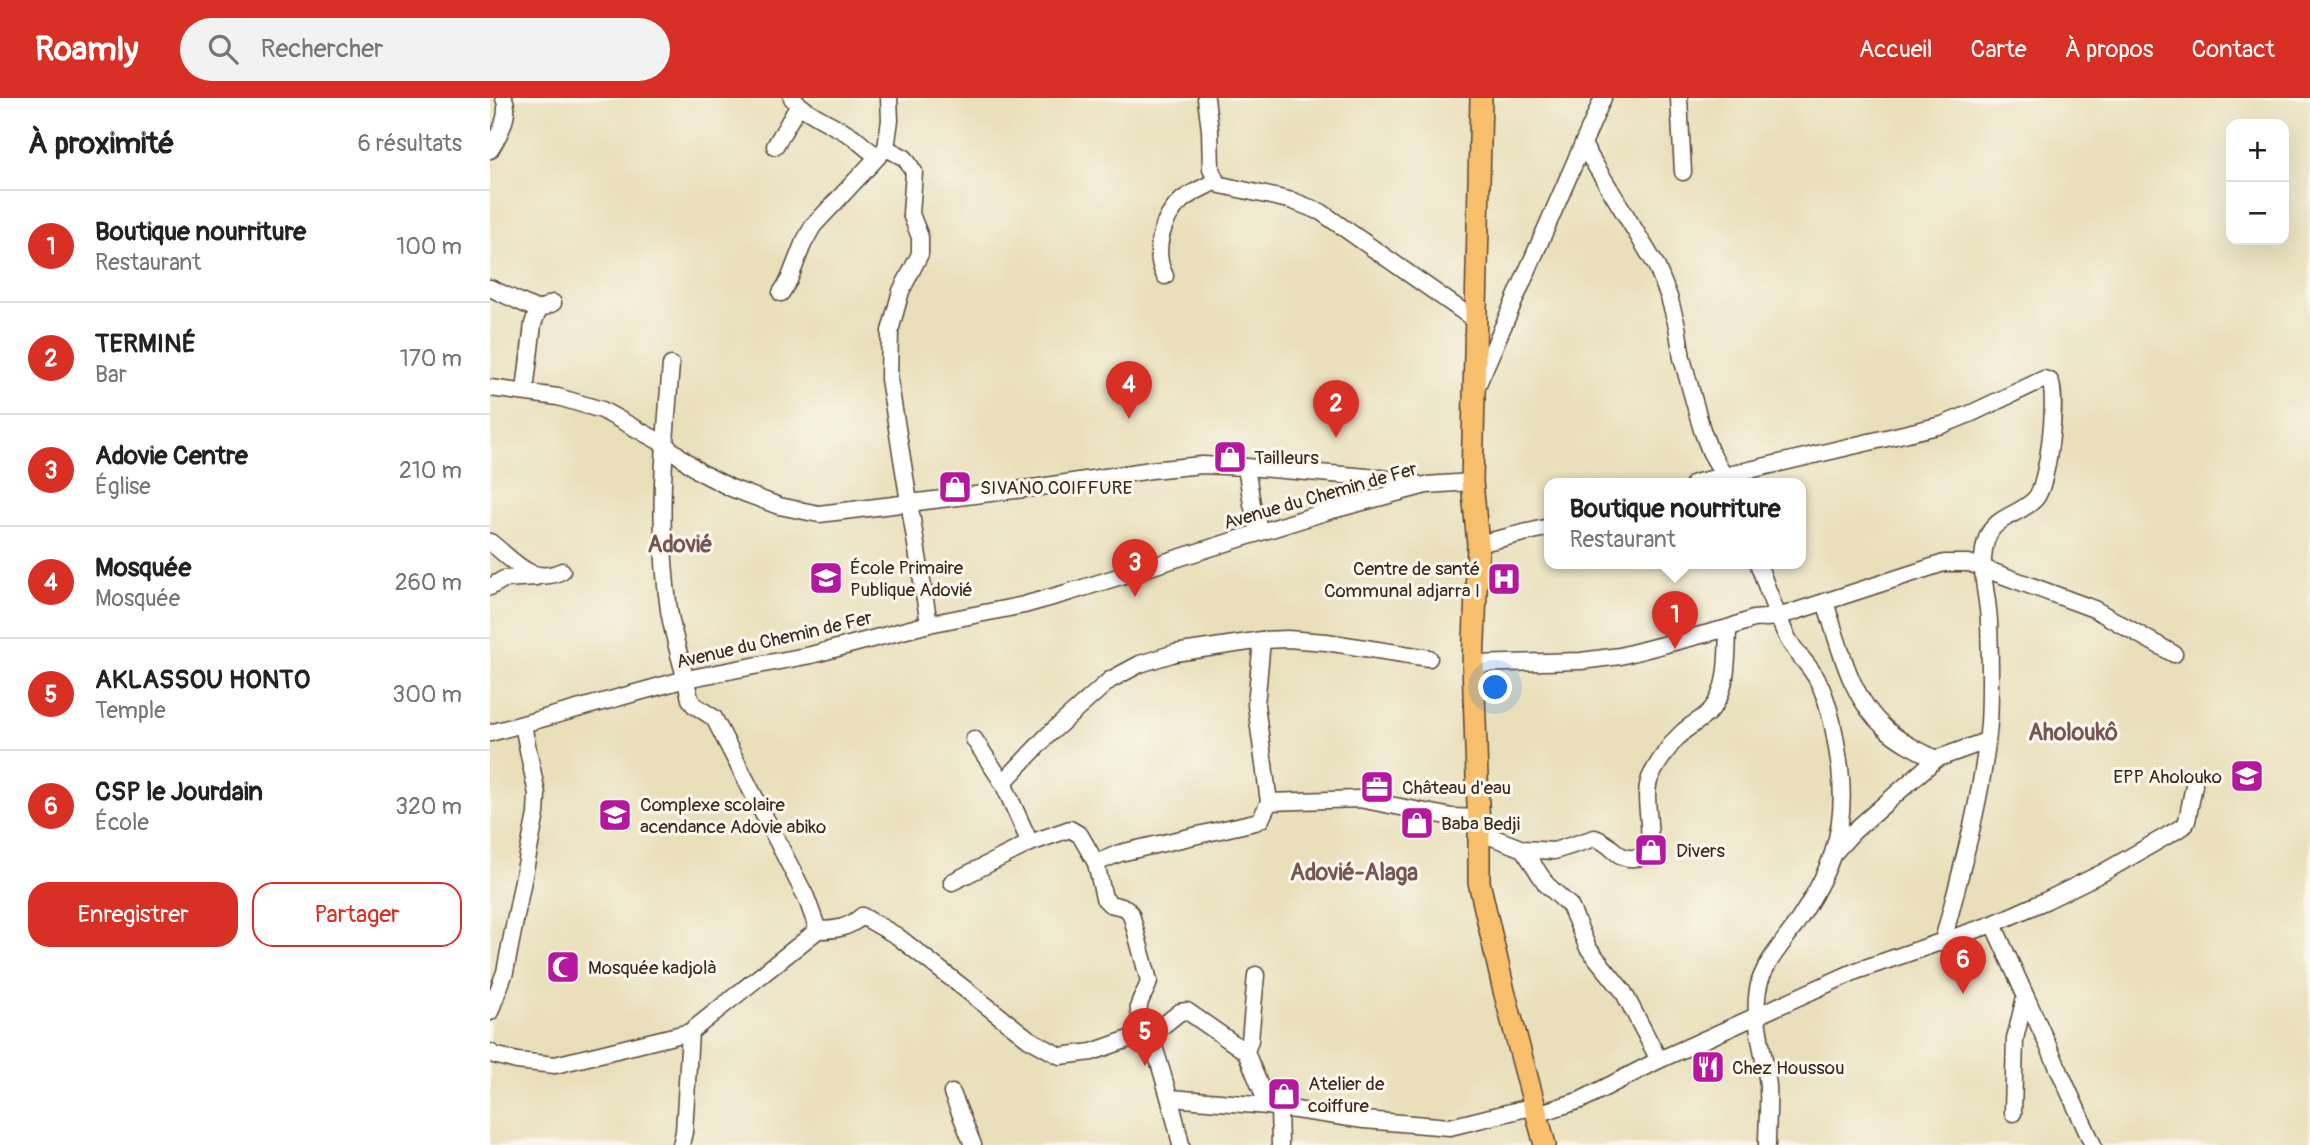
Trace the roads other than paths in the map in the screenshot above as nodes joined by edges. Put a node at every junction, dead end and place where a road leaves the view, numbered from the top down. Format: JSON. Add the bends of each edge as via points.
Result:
{"nodes":[{"id":1,"x":504,"y":98,"type":"edge"},
{"id":2,"x":889,"y":98,"type":"edge"},
{"id":3,"x":1206,"y":98,"type":"edge"},
{"id":4,"x":1481,"y":98,"type":"edge"},
{"id":5,"x":1603,"y":98,"type":"edge"},
{"id":6,"x":1679,"y":98,"type":"edge"},
{"id":7,"x":796,"y":103,"type":"edge"},
{"id":8,"x":1583,"y":145,"type":"junction"},
{"id":9,"x":775,"y":146,"type":"dead end"},
{"id":10,"x":490,"y":150,"type":"edge"},
{"id":11,"x":882,"y":152,"type":"junction"},
{"id":12,"x":1683,"y":172,"type":"dead end"},
{"id":13,"x":1216,"y":181,"type":"junction"},
{"id":14,"x":1165,"y":276,"type":"dead end"},
{"id":15,"x":490,"y":288,"type":"edge"},
{"id":16,"x":781,"y":293,"type":"dead end"},
{"id":17,"x":553,"y":303,"type":"dead end"},
{"id":18,"x":538,"y":310,"type":"junction"},
{"id":19,"x":1475,"y":320,"type":"junction"},
{"id":20,"x":671,"y":365,"type":"dead end"},
{"id":21,"x":490,"y":387,"type":"edge"},
{"id":22,"x":525,"y":391,"type":"junction"},
{"id":23,"x":1475,"y":391,"type":"junction"},
{"id":24,"x":664,"y":444,"type":"junction"},
{"id":25,"x":1710,"y":451,"type":"junction"},
{"id":26,"x":1246,"y":467,"type":"junction"},
{"id":27,"x":1699,"y":478,"type":"edge"},
{"id":28,"x":1726,"y":478,"type":"edge"},
{"id":29,"x":1735,"y":478,"type":"edge"},
{"id":30,"x":1472,"y":482,"type":"junction"},
{"id":31,"x":1426,"y":485,"type":"junction"},
{"id":32,"x":910,"y":503,"type":"junction"},
{"id":33,"x":1544,"y":528,"type":"edge"},
{"id":34,"x":1260,"y":532,"type":"junction"},
{"id":35,"x":490,"y":542,"type":"edge"},
{"id":36,"x":1478,"y":544,"type":"junction"},
{"id":37,"x":1981,"y":568,"type":"junction"},
{"id":38,"x":1760,"y":569,"type":"edge"},
{"id":39,"x":562,"y":571,"type":"dead end"},
{"id":40,"x":537,"y":577,"type":"junction"},
{"id":41,"x":490,"y":587,"type":"edge"},
{"id":42,"x":1825,"y":602,"type":"junction"},
{"id":43,"x":1778,"y":617,"type":"junction"},
{"id":44,"x":929,"y":624,"type":"junction"},
{"id":45,"x":1728,"y":628,"type":"junction"},
{"id":46,"x":1262,"y":640,"type":"junction"},
{"id":47,"x":2174,"y":654,"type":"dead end"},
{"id":48,"x":1429,"y":658,"type":"dead end"},
{"id":49,"x":1473,"y":664,"type":"junction"},
{"id":50,"x":686,"y":680,"type":"junction"},
{"id":51,"x":523,"y":724,"type":"junction"},
{"id":52,"x":490,"y":733,"type":"edge"},
{"id":53,"x":974,"y":739,"type":"dead end"},
{"id":54,"x":1986,"y":741,"type":"junction"},
{"id":55,"x":1936,"y":759,"type":"junction"},
{"id":56,"x":1003,"y":783,"type":"junction"},
{"id":57,"x":2194,"y":785,"type":"dead end"},
{"id":58,"x":1269,"y":802,"type":"junction"},
{"id":59,"x":1479,"y":825,"type":"junction"},
{"id":60,"x":1030,"y":843,"type":"junction"},
{"id":61,"x":1523,"y":849,"type":"junction"},
{"id":62,"x":1835,"y":852,"type":"junction"},
{"id":63,"x":1096,"y":863,"type":"junction"},
{"id":64,"x":952,"y":882,"type":"dead end"},
{"id":65,"x":1993,"y":923,"type":"junction"},
{"id":66,"x":818,"y":930,"type":"junction"},
{"id":67,"x":1943,"y":941,"type":"junction"},
{"id":68,"x":1256,"y":975,"type":"dead end"},
{"id":69,"x":2025,"y":997,"type":"junction"},
{"id":70,"x":490,"y":1012,"type":"edge"},
{"id":71,"x":1757,"y":1014,"type":"junction"},
{"id":72,"x":690,"y":1032,"type":"junction"},
{"id":73,"x":1149,"y":1032,"type":"junction"},
{"id":74,"x":490,"y":1052,"type":"edge"},
{"id":75,"x":1246,"y":1052,"type":"junction"},
{"id":76,"x":1658,"y":1060,"type":"junction"},
{"id":77,"x":952,"y":1094,"type":"dead end"},
{"id":78,"x":1171,"y":1098,"type":"junction"},
{"id":79,"x":1274,"y":1107,"type":"junction"},
{"id":80,"x":1536,"y":1110,"type":"junction"},
{"id":81,"x":2013,"y":1113,"type":"dead end"},
{"id":82,"x":681,"y":1145,"type":"edge"},
{"id":83,"x":973,"y":1145,"type":"edge"},
{"id":84,"x":1181,"y":1145,"type":"edge"},
{"id":85,"x":1280,"y":1145,"type":"edge"},
{"id":86,"x":1545,"y":1145,"type":"edge"},
{"id":87,"x":1767,"y":1145,"type":"edge"},
{"id":88,"x":2093,"y":1145,"type":"edge"}],
"edges":[{"from":1,"to":10,"type":"street","via":[[504,124]]},
{"from":2,"to":11,"type":"street","via":[[890,120]]},
{"from":3,"to":13,"type":"street","via":[[1211,169]]},
{"from":4,"to":19,"type":"main road"},
{"from":5,"to":8,"type":"street"},
{"from":6,"to":12,"type":"street"},
{"from":7,"to":9,"type":"street"},
{"from":7,"to":11,"type":"street","via":[[865,149]]},
{"from":8,"to":23,"type":"street"},
{"from":8,"to":25,"type":"street","via":[[1656,265],[1669,297],[1684,367]]},
{"from":11,"to":16,"type":"street","via":[[813,226]]},
{"from":11,"to":32,"type":"street","via":[[905,158],[914,172],[911,214],[920,237],[920,254],[901,292],[890,331],[888,379]]},
{"from":13,"to":14,"type":"street","via":[[1184,199],[1165,221],[1159,246]]},
{"from":13,"to":19,"type":"street","via":[[1321,212]]},
{"from":15,"to":18,"type":"street"},
{"from":17,"to":18,"type":"street"},
{"from":18,"to":22,"type":"street"},
{"from":19,"to":23,"type":"main road"},
{"from":20,"to":24,"type":"street"},
{"from":21,"to":22,"type":"street"},
{"from":22,"to":24,"type":"street","via":[[602,410]]},
{"from":23,"to":30,"type":"main road"},
{"from":24,"to":32,"type":"street","via":[[700,472],[731,488],[801,512]]},
{"from":24,"to":50,"type":"street","via":[[663,548],[675,645]]},
{"from":25,"to":27,"type":"street"},
{"from":25,"to":28,"type":"street"},
{"from":26,"to":31,"type":"street"},
{"from":26,"to":32,"type":"street","via":[[1151,470]]},
{"from":26,"to":34,"type":"street"},
{"from":29,"to":37,"type":"street","via":[[1942,425],[2044,379],[2053,388],[2042,490],[2029,504],[1992,527]]},
{"from":30,"to":31,"type":"street","name":"Avenue du Chemin de Fer"},
{"from":30,"to":36,"type":"main road"},
{"from":31,"to":34,"type":"street","name":"Avenue du Chemin de Fer"},
{"from":32,"to":44,"type":"street"},
{"from":33,"to":36,"type":"street"},
{"from":34,"to":44,"type":"street","name":"Avenue du Chemin de Fer","via":[[1024,605]]},
{"from":35,"to":40,"type":"street"},
{"from":36,"to":49,"type":"main road"},
{"from":37,"to":42,"type":"street","via":[[1944,563]]},
{"from":37,"to":47,"type":"street","via":[[2094,609]]},
{"from":37,"to":54,"type":"street","via":[[1989,621]]},
{"from":38,"to":43,"type":"street"},
{"from":39,"to":40,"type":"street"},
{"from":40,"to":41,"type":"street","via":[[504,579]]},
{"from":42,"to":43,"type":"street"},
{"from":42,"to":55,"type":"street","via":[[1851,680],[1865,705],[1885,728]]},
{"from":43,"to":45,"type":"street"},
{"from":43,"to":62,"type":"street","via":[[1818,681],[1832,724],[1842,805]]},
{"from":44,"to":50,"type":"street","name":"Avenue du Chemin de Fer","via":[[811,655]]},
{"from":45,"to":49,"type":"street","via":[[1620,656]]},
{"from":45,"to":61,"type":"street","via":[[1718,699],[1675,739],[1647,786],[1649,842],[1642,857],[1626,859],[1595,838],[1555,851]]},
{"from":46,"to":48,"type":"street","via":[[1326,642]]},
{"from":46,"to":56,"type":"street","via":[[1175,653],[1110,680]]},
{"from":46,"to":58,"type":"street","via":[[1256,705]]},
{"from":49,"to":59,"type":"main road"},
{"from":50,"to":51,"type":"street","name":"Avenue du Chemin de Fer"},
{"from":50,"to":66,"type":"street","via":[[694,705],[714,718],[806,897]]},
{"from":51,"to":52,"type":"street","name":"Avenue du Chemin de Fer"},
{"from":51,"to":70,"type":"street","via":[[537,793],[536,814],[505,972]]},
{"from":53,"to":56,"type":"street"},
{"from":54,"to":55,"type":"street"},
{"from":54,"to":67,"type":"street","via":[[1973,821]]},
{"from":55,"to":62,"type":"street"},
{"from":56,"to":60,"type":"street"},
{"from":57,"to":65,"type":"street","via":[[2184,826],[2104,872]]},
{"from":58,"to":59,"type":"street","via":[[1359,799]]},
{"from":58,"to":63,"type":"street","via":[[1255,822],[1120,853]]},
{"from":59,"to":61,"type":"street"},
{"from":59,"to":80,"type":"main road","via":[[1483,907]]},
{"from":60,"to":63,"type":"street","via":[[1070,829],[1080,835]]},
{"from":60,"to":64,"type":"street"},
{"from":61,"to":76,"type":"street","via":[[1546,884],[1570,906],[1588,948],[1623,991]]},
{"from":62,"to":71,"type":"street","via":[[1817,892],[1761,979]]},
{"from":63,"to":73,"type":"street","via":[[1104,898],[1131,914],[1149,981],[1139,1012]]},
{"from":65,"to":67,"type":"street"},
{"from":65,"to":69,"type":"street"},
{"from":66,"to":72,"type":"street"},
{"from":66,"to":73,"type":"street","via":[[844,927],[862,916],[897,936],[1030,1039],[1060,1056],[1092,1052]]},
{"from":67,"to":71,"type":"street","via":[[1856,971]]},
{"from":68,"to":75,"type":"street"},
{"from":69,"to":81,"type":"street","via":[[2015,1039]]},
{"from":69,"to":88,"type":"street"},
{"from":71,"to":76,"type":"street"},
{"from":71,"to":87,"type":"street","via":[[1768,1087]]},
{"from":72,"to":74,"type":"street","via":[[555,1065]]},
{"from":72,"to":82,"type":"street"},
{"from":73,"to":75,"type":"street","via":[[1187,1011]]},
{"from":73,"to":78,"type":"street"},
{"from":75,"to":79,"type":"street"},
{"from":76,"to":80,"type":"street","via":[[1581,1100]]},
{"from":77,"to":83,"type":"street"},
{"from":78,"to":79,"type":"street"},
{"from":78,"to":84,"type":"street"},
{"from":79,"to":80,"type":"street","via":[[1364,1121],[1450,1127]]},
{"from":79,"to":85,"type":"street"},
{"from":80,"to":86,"type":"main road"}]}
